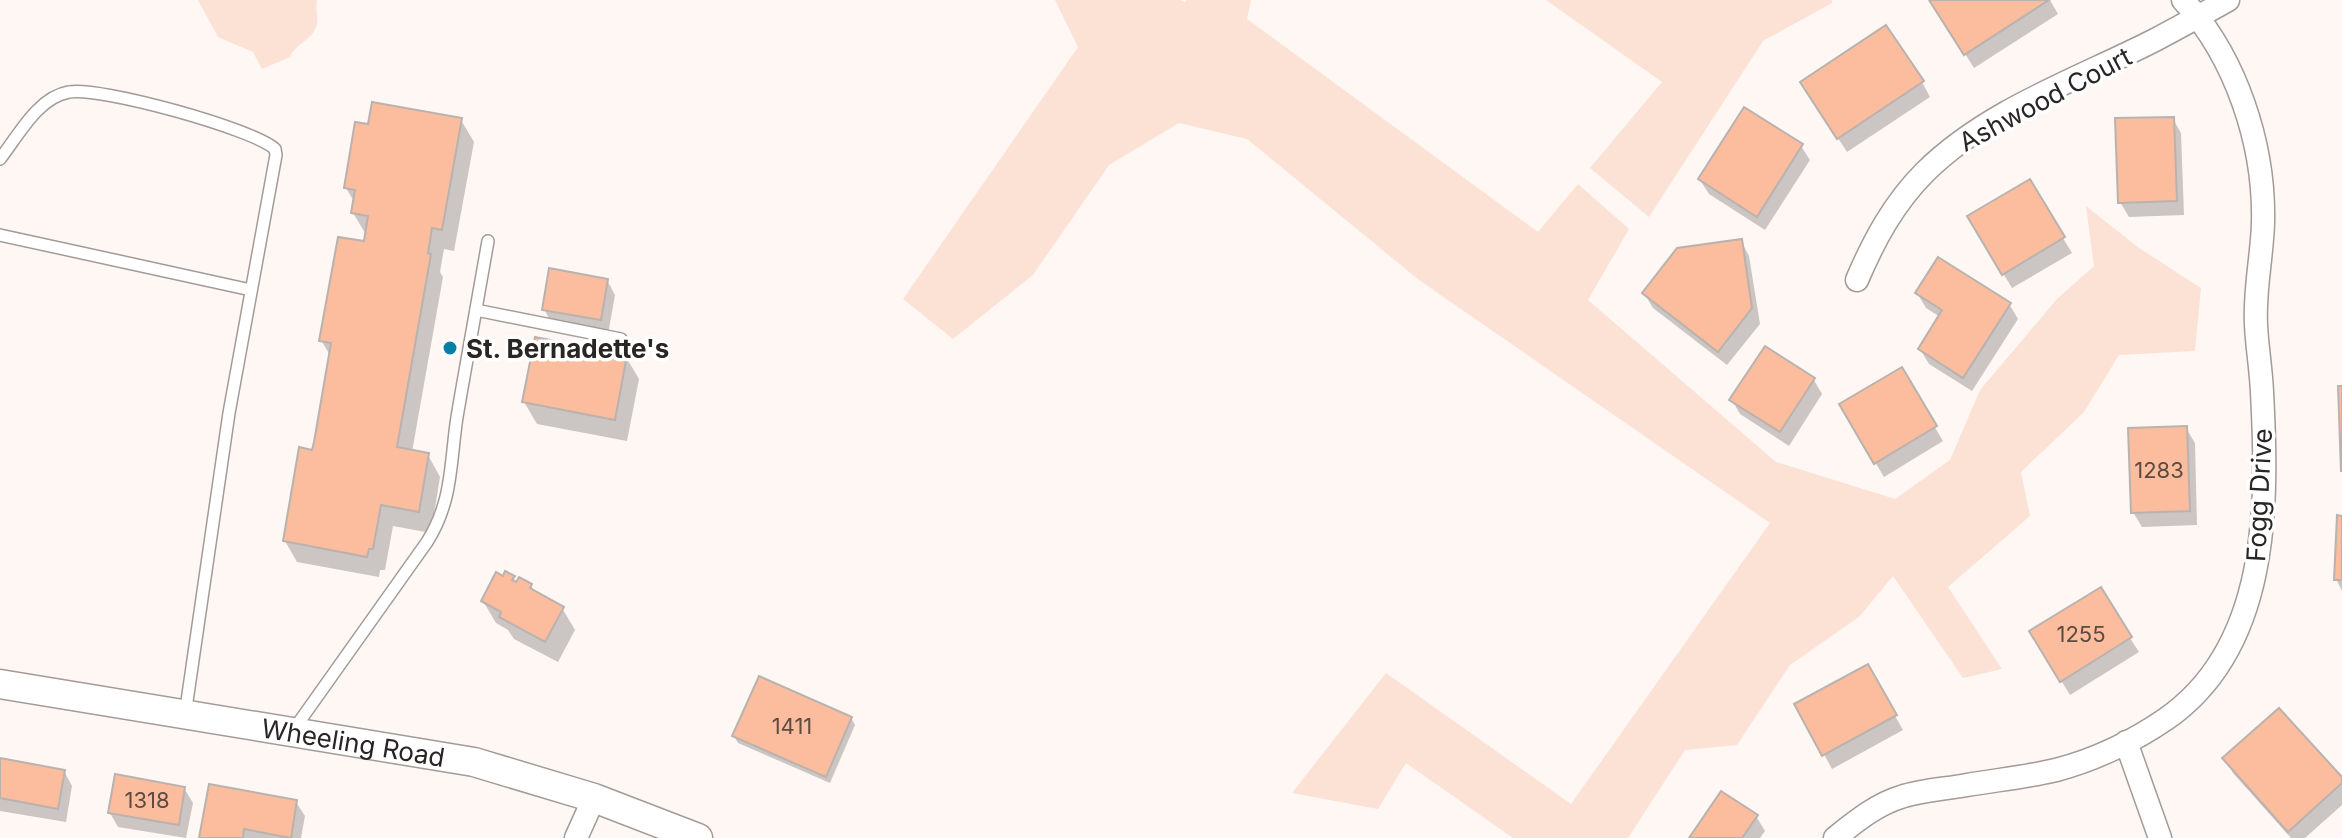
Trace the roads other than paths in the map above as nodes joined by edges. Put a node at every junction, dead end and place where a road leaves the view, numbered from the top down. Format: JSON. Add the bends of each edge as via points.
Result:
{"nodes":[{"id":1,"x":2228,"y":0,"type":"edge"},
{"id":2,"x":2191,"y":8,"type":"edge"},
{"id":3,"x":0,"y":159,"type":"edge"},
{"id":4,"x":0,"y":235,"type":"edge"},
{"id":5,"x":488,"y":241,"type":"dead end"},
{"id":6,"x":1857,"y":280,"type":"dead end"},
{"id":7,"x":251,"y":290,"type":"junction"},
{"id":8,"x":476,"y":310,"type":"junction"},
{"id":9,"x":621,"y":339,"type":"dead end"},
{"id":10,"x":0,"y":684,"type":"edge"},
{"id":11,"x":185,"y":716,"type":"junction"},
{"id":12,"x":292,"y":732,"type":"junction"},
{"id":13,"x":2126,"y":742,"type":"junction"},
{"id":14,"x":594,"y":798,"type":"junction"},
{"id":15,"x":576,"y":838,"type":"edge"},
{"id":16,"x":698,"y":838,"type":"edge"},
{"id":17,"x":1835,"y":838,"type":"edge"},
{"id":18,"x":2160,"y":838,"type":"edge"}],
"edges":[{"from":1,"to":2,"type":"street","name":"Ashwood Court"},
{"from":2,"to":6,"type":"street","name":"Ashwood Court","via":[[2153,41],[2050,90],[1950,151],[1895,208]]},
{"from":2,"to":13,"type":"street","name":"Fogg Drive","via":[[2235,79],[2257,151],[2262,190],[2256,324],[2265,468],[2260,548],[2244,612],[2222,660],[2167,719]]},
{"from":3,"to":7,"type":"lane","via":[[40,108],[69,91],[122,97],[261,139],[276,155]]},
{"from":4,"to":7,"type":"lane"},
{"from":5,"to":8,"type":"lane"},
{"from":7,"to":11,"type":"lane"},
{"from":8,"to":9,"type":"lane"},
{"from":8,"to":12,"type":"lane","via":[[443,512]]},
{"from":10,"to":11,"type":"street","name":"Wheeling Road"},
{"from":11,"to":12,"type":"street","name":"Wheeling Road"},
{"from":12,"to":14,"type":"street","name":"Wheeling Road","via":[[474,762]]},
{"from":13,"to":17,"type":"street","name":"Fogg Drive","via":[[2058,769],[1900,797]]},
{"from":13,"to":18,"type":"street"},
{"from":14,"to":15,"type":"street"},
{"from":14,"to":16,"type":"street","name":"Wheeling Road"}]}
